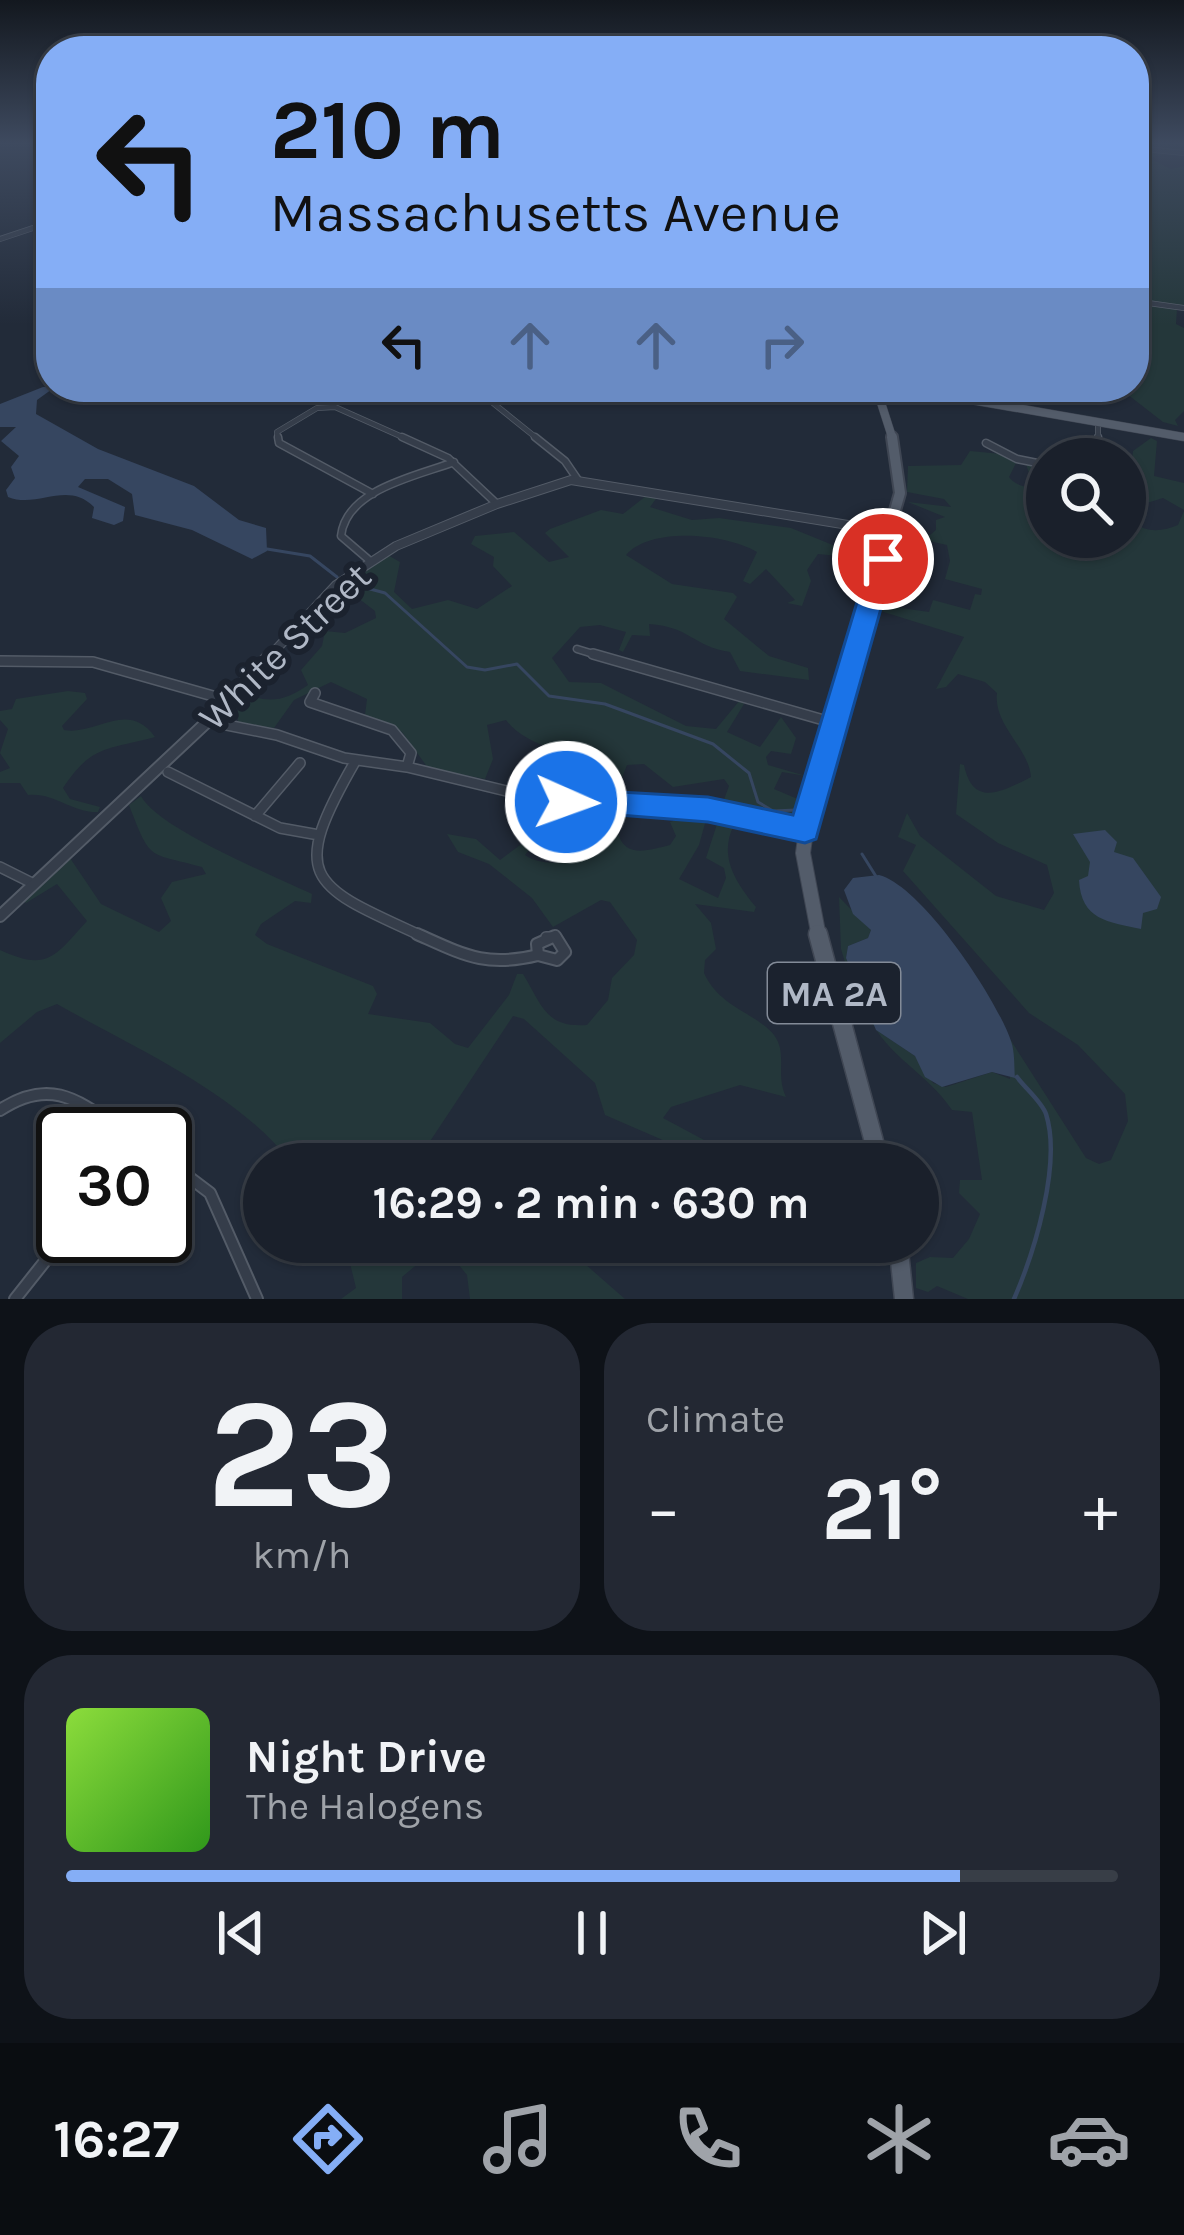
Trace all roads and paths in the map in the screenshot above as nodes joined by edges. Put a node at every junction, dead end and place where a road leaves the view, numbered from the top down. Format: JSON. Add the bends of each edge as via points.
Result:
{"nodes":[{"id":1,"x":36,"y":227,"type":"edge"},
{"id":2,"x":0,"y":238,"type":"edge"},
{"id":3,"x":1149,"y":303,"type":"edge"},
{"id":4,"x":1184,"y":308,"type":"edge"},
{"id":5,"x":492,"y":402,"type":"edge"},
{"id":6,"x":881,"y":402,"type":"edge"},
{"id":7,"x":889,"y":402,"type":"edge"},
{"id":8,"x":983,"y":402,"type":"edge"},
{"id":9,"x":886,"y":417,"type":"junction"},
{"id":10,"x":1098,"y":422,"type":"junction"},
{"id":11,"x":1184,"y":437,"type":"edge"},
{"id":12,"x":1098,"y":438,"type":"edge"},
{"id":13,"x":986,"y":443,"type":"dead end"},
{"id":14,"x":1026,"y":461,"type":"edge"},
{"id":15,"x":454,"y":462,"type":"junction"},
{"id":16,"x":578,"y":480,"type":"junction"},
{"id":17,"x":374,"y":494,"type":"junction"},
{"id":18,"x":497,"y":504,"type":"junction"},
{"id":19,"x":891,"y":532,"type":"junction"},
{"id":20,"x":369,"y":560,"type":"junction"},
{"id":21,"x":577,"y":649,"type":"dead end"},
{"id":22,"x":0,"y":661,"type":"edge"},
{"id":23,"x":315,"y":693,"type":"dead end"},
{"id":24,"x":227,"y":700,"type":"junction"},
{"id":25,"x":212,"y":722,"type":"dead end"},
{"id":26,"x":835,"y":724,"type":"junction"},
{"id":27,"x":356,"y":760,"type":"junction"},
{"id":28,"x":300,"y":764,"type":"dead end"},
{"id":29,"x":407,"y":766,"type":"junction"},
{"id":30,"x":167,"y":772,"type":"dead end"},
{"id":31,"x":254,"y":816,"type":"junction"},
{"id":32,"x":807,"y":819,"type":"junction"},
{"id":33,"x":319,"y":836,"type":"junction"},
{"id":34,"x":0,"y":867,"type":"edge"},
{"id":35,"x":34,"y":884,"type":"junction"},
{"id":36,"x":0,"y":916,"type":"edge"},
{"id":37,"x":538,"y":956,"type":"dead end"},
{"id":38,"x":80,"y":1107,"type":"edge"},
{"id":39,"x":0,"y":1110,"type":"edge"},
{"id":40,"x":874,"y":1143,"type":"edge"},
{"id":41,"x":192,"y":1180,"type":"edge"},
{"id":42,"x":44,"y":1263,"type":"edge"},
{"id":43,"x":900,"y":1263,"type":"edge"},
{"id":44,"x":15,"y":1299,"type":"edge"},
{"id":45,"x":256,"y":1299,"type":"edge"},
{"id":46,"x":904,"y":1299,"type":"edge"}],
"edges":[{"from":1,"to":2,"type":"street"},
{"from":3,"to":4,"type":"street"},
{"from":5,"to":16,"type":"street"},
{"from":6,"to":9,"type":"main road","number":"MA 2A"},
{"from":7,"to":9,"type":"main road"},
{"from":8,"to":10,"type":"main road"},
{"from":9,"to":19,"type":"main road","number":"MA 2A","via":[[901,486]]},
{"from":10,"to":11,"type":"main road"},
{"from":10,"to":12,"type":"street"},
{"from":13,"to":14,"type":"street"},
{"from":15,"to":17,"type":"street"},
{"from":15,"to":17,"type":"street","via":[[325,406],[283,426],[276,440]]},
{"from":15,"to":18,"type":"street"},
{"from":16,"to":18,"type":"street","name":"White Street"},
{"from":16,"to":19,"type":"street","name":"White Street"},
{"from":17,"to":20,"type":"street","via":[[339,523],[345,542]]},
{"from":18,"to":20,"type":"street","name":"White Street"},
{"from":19,"to":26,"type":"main road","number":"MA 2A"},
{"from":20,"to":24,"type":"street","name":"White Street","via":[[322,597]]},
{"from":21,"to":26,"type":"street"},
{"from":22,"to":24,"type":"street","via":[[93,662]]},
{"from":23,"to":29,"type":"street","via":[[310,702],[395,732],[410,753]]},
{"from":24,"to":35,"type":"street","name":"White Street"},
{"from":25,"to":27,"type":"street"},
{"from":26,"to":32,"type":"main road","number":"MA 2A"},
{"from":27,"to":29,"type":"street"},
{"from":27,"to":33,"type":"street"},
{"from":28,"to":31,"type":"street"},
{"from":29,"to":32,"type":"street","via":[[537,798]]},
{"from":30,"to":31,"type":"street"},
{"from":31,"to":33,"type":"street"},
{"from":32,"to":40,"type":"main road","number":"MA 2A","via":[[807,892]]},
{"from":33,"to":37,"type":"street","via":[[317,877],[347,905],[485,962]]},
{"from":34,"to":35,"type":"street"},
{"from":35,"to":36,"type":"street","name":"White Street"},
{"from":38,"to":39,"type":"street","via":[[50,1090]]},
{"from":41,"to":45,"type":"street","via":[[209,1193]]},
{"from":42,"to":44,"type":"street"},
{"from":43,"to":46,"type":"main road"}]}
